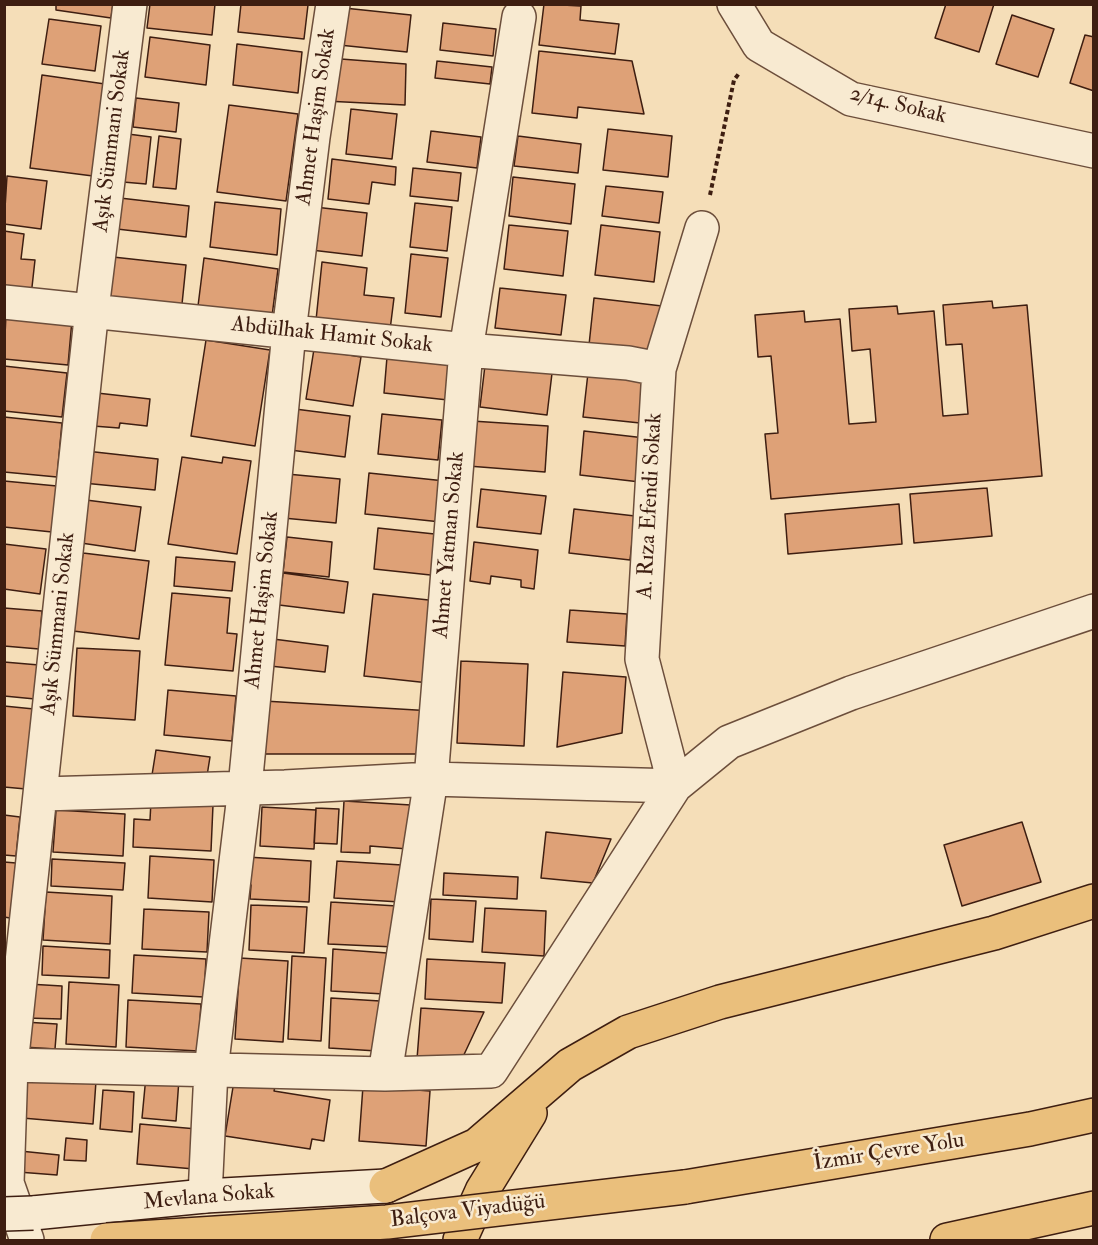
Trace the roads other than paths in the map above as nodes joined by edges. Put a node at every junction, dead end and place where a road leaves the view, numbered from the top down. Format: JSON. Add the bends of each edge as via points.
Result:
{"nodes":[{"id":1,"x":130,"y":4,"type":"edge"},
{"id":2,"x":333,"y":4,"type":"edge"},
{"id":3,"x":734,"y":4,"type":"edge"},
{"id":4,"x":519,"y":17,"type":"dead end"},
{"id":5,"x":1094,"y":151,"type":"edge"},
{"id":6,"x":702,"y":228,"type":"road end"},
{"id":7,"x":4,"y":302,"type":"edge"},
{"id":8,"x":92,"y":309,"type":"junction"},
{"id":9,"x":289,"y":332,"type":"junction"},
{"id":10,"x":466,"y":350,"type":"junction"},
{"id":11,"x":659,"y":369,"type":"junction"},
{"id":12,"x":1094,"y":611,"type":"edge"},
{"id":13,"x":431,"y":779,"type":"junction"},
{"id":14,"x":675,"y":786,"type":"junction"},
{"id":15,"x":245,"y":787,"type":"junction"},
{"id":16,"x":42,"y":794,"type":"junction"},
{"id":17,"x":1094,"y":901,"type":"edge"},
{"id":18,"x":15,"y":939,"type":"edge"},
{"id":19,"x":11,"y":1065,"type":"junction"},
{"id":20,"x":211,"y":1070,"type":"junction"},
{"id":21,"x":385,"y":1074,"type":"junction"},
{"id":22,"x":543,"y":1090,"type":"junction"},
{"id":23,"x":1094,"y":1115,"type":"edge"},
{"id":24,"x":386,"y":1185,"type":"joint"},
{"id":25,"x":685,"y":1187,"type":"joint"},
{"id":26,"x":205,"y":1196,"type":"junction"},
{"id":27,"x":1094,"y":1208,"type":"edge"},
{"id":28,"x":21,"y":1222,"type":"edge"},
{"id":29,"x":106,"y":1240,"type":"edge"},
{"id":30,"x":460,"y":1240,"type":"edge"},
{"id":31,"x":947,"y":1240,"type":"edge"}],
"edges":[{"from":1,"to":8,"type":"street","name":"Aşık Sümmani Sokak"},
{"from":2,"to":9,"type":"street","name":"Ahmet Haşim Sokak"},
{"from":3,"to":5,"type":"street","name":"2/14. Sokak","via":[[759,45],[852,99]]},
{"from":4,"to":10,"type":"street","name":"Ahmet Yatman Sokak"},
{"from":6,"to":11,"type":"street","name":"A. Rıza Efendi Sokak"},
{"from":7,"to":8,"type":"street","name":"Abdülhak Hamit Sokak"},
{"from":8,"to":9,"type":"street","name":"Abdülhak Hamit Sokak"},
{"from":8,"to":16,"type":"street","name":"Aşık Sümmani Sokak"},
{"from":9,"to":10,"type":"street","name":"Abdülhak Hamit Sokak"},
{"from":9,"to":15,"type":"street","name":"Ahmet Haşim Sokak"},
{"from":10,"to":11,"type":"street","name":"Abdülhak Hamit Sokak"},
{"from":10,"to":13,"type":"street","name":"Ahmet Yatman Sokak"},
{"from":11,"to":14,"type":"street","name":"A. Rıza Efendi Sokak","via":[[642,659]]},
{"from":12,"to":14,"type":"street","via":[[851,693],[729,742]]},
{"from":13,"to":14,"type":"street"},
{"from":13,"to":15,"type":"street"},
{"from":13,"to":21,"type":"street","name":"Ahmet Yatman Sokak"},
{"from":14,"to":21,"type":"street","via":[[491,1071]]},
{"from":15,"to":16,"type":"street"},
{"from":15,"to":20,"type":"street","name":"Ahmet Haşim Sokak"},
{"from":16,"to":18,"type":"street","name":"Aşık Sümmani Sokak"},
{"from":17,"to":22,"type":"highway","via":[[994,933],[720,1002],[628,1032],[570,1065]]},
{"from":18,"to":19,"type":"street","name":"Aşık Sümmani Sokak"},
{"from":19,"to":20,"type":"street"},
{"from":19,"to":28,"type":"street","name":"Aşık Sümmani Sokak","via":[[7,1183]]},
{"from":20,"to":21,"type":"street"},
{"from":20,"to":26,"type":"street","name":"Ahmet Haşim Sokak"},
{"from":22,"to":24,"type":"highway","via":[[477,1145]]},
{"from":22,"to":30,"type":"highway","via":[[482,1191]]},
{"from":23,"to":25,"type":"highway","name":"İzmir Çevre Yolu"},
{"from":24,"to":26,"type":"street","name":"Mevlana Sokak"},
{"from":25,"to":29,"type":"highway","name":"Balçova Viyadüğü","bridge":true,"via":[[387,1222]]},
{"from":26,"to":28,"type":"street","name":"Mevlana Sokak"},
{"from":27,"to":31,"type":"highway"}]}
